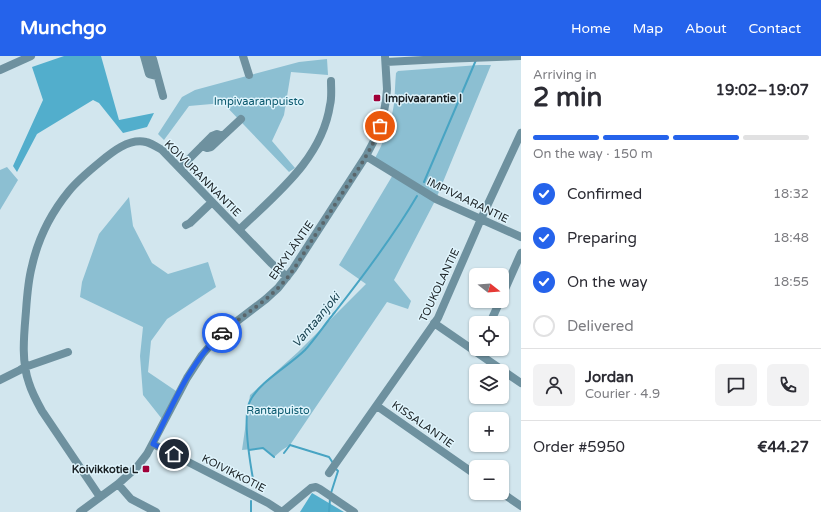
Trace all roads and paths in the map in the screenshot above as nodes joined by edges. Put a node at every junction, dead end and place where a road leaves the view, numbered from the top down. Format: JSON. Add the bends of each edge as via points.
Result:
{"nodes":[{"id":1,"x":31,"y":56,"type":"edge"},
{"id":2,"x":144,"y":56,"type":"edge"},
{"id":3,"x":243,"y":56,"type":"edge"},
{"id":4,"x":521,"y":56,"type":"edge"},
{"id":5,"x":442,"y":57,"type":"edge"},
{"id":6,"x":385,"y":59,"type":"edge"},
{"id":7,"x":0,"y":70,"type":"edge"},
{"id":8,"x":249,"y":75,"type":"dead end"},
{"id":9,"x":331,"y":81,"type":"dead end"},
{"id":10,"x":163,"y":96,"type":"dead end"},
{"id":11,"x":241,"y":119,"type":"dead end"},
{"id":12,"x":521,"y":133,"type":"edge"},
{"id":13,"x":366,"y":156,"type":"junction"},
{"id":14,"x":180,"y":168,"type":"junction"},
{"id":15,"x":212,"y":202,"type":"junction"},
{"id":16,"x":481,"y":219,"type":"junction"},
{"id":17,"x":186,"y":225,"type":"dead end"},
{"id":18,"x":239,"y":230,"type":"junction"},
{"id":19,"x":521,"y":237,"type":"edge"},
{"id":20,"x":521,"y":253,"type":"edge"},
{"id":21,"x":287,"y":277,"type":"junction"},
{"id":22,"x":509,"y":280,"type":"edge"},
{"id":23,"x":434,"y":323,"type":"junction"},
{"id":24,"x":469,"y":345,"type":"edge"},
{"id":25,"x":68,"y":352,"type":"dead end"},
{"id":26,"x":485,"y":356,"type":"edge"},
{"id":27,"x":25,"y":366,"type":"junction"},
{"id":28,"x":0,"y":380,"type":"edge"},
{"id":29,"x":521,"y":384,"type":"edge"},
{"id":30,"x":377,"y":406,"type":"junction"},
{"id":31,"x":153,"y":444,"type":"junction"},
{"id":32,"x":469,"y":470,"type":"edge"},
{"id":33,"x":329,"y":474,"type":"dead end"},
{"id":34,"x":118,"y":484,"type":"junction"},
{"id":35,"x":100,"y":498,"type":"junction"},
{"id":36,"x":509,"y":498,"type":"edge"},
{"id":37,"x":521,"y":506,"type":"edge"},
{"id":38,"x":80,"y":512,"type":"edge"},
{"id":39,"x":156,"y":512,"type":"edge"},
{"id":40,"x":282,"y":512,"type":"edge"},
{"id":41,"x":354,"y":512,"type":"edge"}],
"edges":[{"from":1,"to":7,"type":"street"},
{"from":2,"to":10,"type":"street","via":[[153,59]]},
{"from":3,"to":8,"type":"street"},
{"from":4,"to":5,"type":"street"},
{"from":5,"to":6,"type":"street"},
{"from":6,"to":13,"type":"street","name":"ERKYLÄNTIE","via":[[387,89],[383,117]]},
{"from":9,"to":18,"type":"street","via":[[331,104],[321,136],[312,153],[291,180]]},
{"from":11,"to":14,"type":"street","via":[[223,136],[212,136]]},
{"from":12,"to":16,"type":"street","name":"TOUKOLANTIE"},
{"from":13,"to":16,"type":"street","name":"IMPIVAARANTIE","via":[[436,199]]},
{"from":13,"to":21,"type":"street","name":"ERKYLÄNTIE"},
{"from":14,"to":15,"type":"street","name":"KOIVURANNANTIE"},
{"from":14,"to":27,"type":"street","name":"KOIVURANNANTIE","via":[[162,150],[138,141],[112,152],[66,194],[48,222],[32,266],[24,338]]},
{"from":15,"to":17,"type":"street"},
{"from":15,"to":18,"type":"street","name":"KOIVURANNANTIE"},
{"from":16,"to":19,"type":"street","name":"IMPIVAARANTIE"},
{"from":16,"to":23,"type":"street","name":"TOUKOLANTIE"},
{"from":18,"to":21,"type":"street","name":"KOIVURANNANTIE"},
{"from":20,"to":22,"type":"street"},
{"from":21,"to":31,"type":"street","name":"ERKYLÄNTIE","via":[[266,300],[219,336],[202,355],[187,378]]},
{"from":23,"to":24,"type":"street"},
{"from":23,"to":30,"type":"street","name":"TOUKOLANTIE"},
{"from":25,"to":27,"type":"street"},
{"from":26,"to":29,"type":"street"},
{"from":27,"to":28,"type":"street"},
{"from":27,"to":35,"type":"street","name":"KOIVURANNANTIE","via":[[28,382],[42,411]]},
{"from":30,"to":32,"type":"street","name":"KISSALANTIE"},
{"from":30,"to":33,"type":"street","name":"TOUKOLANTIE"},
{"from":31,"to":34,"type":"street","name":"ERKYLÄNTIE","via":[[137,467]]},
{"from":31,"to":40,"type":"street","name":"KOIVIKKOTIE"},
{"from":34,"to":35,"type":"street","name":"ERKYLÄNTIE"},
{"from":34,"to":39,"type":"street","via":[[131,499]]},
{"from":35,"to":38,"type":"street","name":"ERKYLÄNTIE"},
{"from":36,"to":37,"type":"street"},
{"from":40,"to":41,"type":"street","via":[[308,490],[316,487]]}]}
